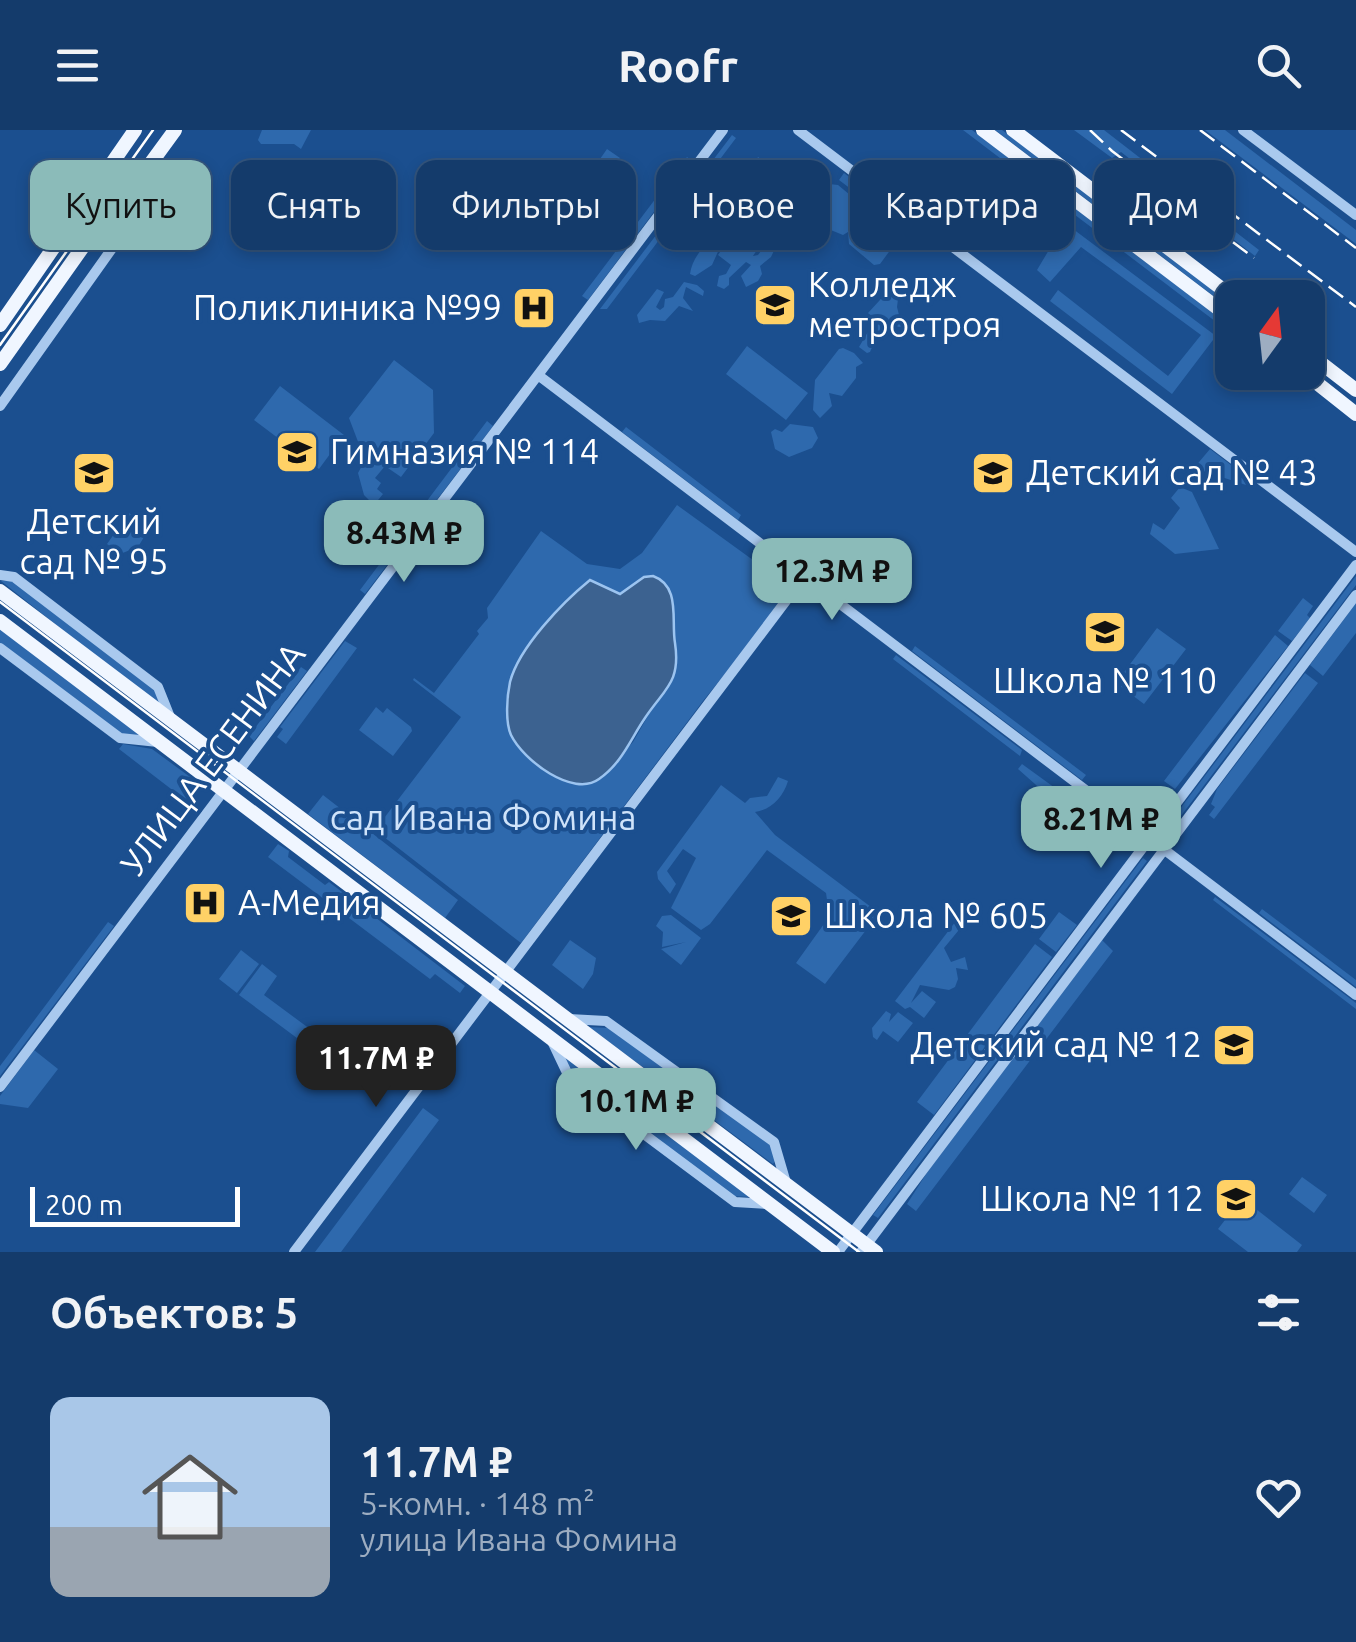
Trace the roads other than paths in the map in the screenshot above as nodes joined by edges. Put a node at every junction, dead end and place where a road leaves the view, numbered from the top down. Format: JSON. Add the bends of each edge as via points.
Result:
{"nodes":[{"id":1,"x":135,"y":130,"type":"edge"},
{"id":2,"x":175,"y":130,"type":"edge"},
{"id":3,"x":723,"y":130,"type":"edge"},
{"id":4,"x":798,"y":130,"type":"edge"},
{"id":5,"x":983,"y":130,"type":"edge"},
{"id":6,"x":1012,"y":130,"type":"edge"},
{"id":7,"x":1244,"y":130,"type":"edge"},
{"id":8,"x":152,"y":160,"type":"edge"},
{"id":9,"x":1356,"y":215,"type":"edge"},
{"id":10,"x":81,"y":250,"type":"edge"},
{"id":11,"x":111,"y":250,"type":"edge"},
{"id":12,"x":1215,"y":284,"type":"edge"},
{"id":13,"x":1215,"y":306,"type":"edge"},
{"id":14,"x":0,"y":325,"type":"edge"},
{"id":15,"x":0,"y":364,"type":"edge"},
{"id":16,"x":1325,"y":366,"type":"edge"},
{"id":17,"x":538,"y":376,"type":"junction"},
{"id":18,"x":1325,"y":389,"type":"edge"},
{"id":19,"x":1356,"y":390,"type":"edge"},
{"id":20,"x":0,"y":406,"type":"edge"},
{"id":21,"x":1356,"y":414,"type":"edge"},
{"id":22,"x":1356,"y":552,"type":"edge"},
{"id":23,"x":1356,"y":565,"type":"edge"},
{"id":24,"x":0,"y":576,"type":"edge"},
{"id":25,"x":804,"y":577,"type":"junction"},
{"id":26,"x":0,"y":592,"type":"edge"},
{"id":27,"x":1356,"y":595,"type":"edge"},
{"id":28,"x":0,"y":621,"type":"edge"},
{"id":29,"x":0,"y":648,"type":"edge"},
{"id":30,"x":173,"y":722,"type":"junction"},
{"id":31,"x":160,"y":742,"type":"junction"},
{"id":32,"x":239,"y":770,"type":"junction"},
{"id":33,"x":223,"y":791,"type":"junction"},
{"id":34,"x":1150,"y":839,"type":"junction"},
{"id":35,"x":1164,"y":850,"type":"junction"},
{"id":36,"x":506,"y":972,"type":"junction"},
{"id":37,"x":490,"y":993,"type":"junction"},
{"id":38,"x":1356,"y":995,"type":"edge"},
{"id":39,"x":568,"y":1019,"type":"junction"},
{"id":40,"x":0,"y":1086,"type":"edge"},
{"id":41,"x":786,"y":1184,"type":"junction"},
{"id":42,"x":853,"y":1234,"type":"junction"},
{"id":43,"x":868,"y":1250,"type":"edge"},
{"id":44,"x":294,"y":1252,"type":"edge"},
{"id":45,"x":836,"y":1252,"type":"edge"}],
"edges":[{"from":1,"to":14,"type":"main road"},
{"from":2,"to":8,"type":"main road"},
{"from":3,"to":17,"type":"street","name":"УЛИЦА ЕСЕНИНА"},
{"from":4,"to":22,"type":"street"},
{"from":5,"to":13,"type":"main road"},
{"from":6,"to":12,"type":"main road"},
{"from":7,"to":9,"type":"street"},
{"from":10,"to":15,"type":"main road"},
{"from":11,"to":20,"type":"street"},
{"from":16,"to":19,"type":"main road"},
{"from":17,"to":25,"type":"street"},
{"from":17,"to":32,"type":"street","name":"УЛИЦА ЕСЕНИНА"},
{"from":18,"to":21,"type":"main road"},
{"from":23,"to":34,"type":"street"},
{"from":24,"to":30,"type":"street","via":[[14,577],[158,687]]},
{"from":25,"to":34,"type":"street"},
{"from":25,"to":36,"type":"street"},
{"from":26,"to":30,"type":"main road"},
{"from":27,"to":35,"type":"street"},
{"from":28,"to":31,"type":"main road"},
{"from":29,"to":31,"type":"street","via":[[120,738]]},
{"from":30,"to":32,"type":"main road"},
{"from":31,"to":33,"type":"main road"},
{"from":32,"to":33,"type":"street","name":"УЛИЦА ЕСЕНИНА"},
{"from":32,"to":36,"type":"main road"},
{"from":33,"to":37,"type":"main road"},
{"from":33,"to":40,"type":"street","name":"УЛИЦА ЕСЕНИНА"},
{"from":34,"to":35,"type":"street"},
{"from":34,"to":42,"type":"street"},
{"from":35,"to":38,"type":"street"},
{"from":35,"to":43,"type":"street"},
{"from":36,"to":37,"type":"street"},
{"from":36,"to":39,"type":"main road"},
{"from":37,"to":44,"type":"street"},
{"from":37,"to":45,"type":"main road"},
{"from":39,"to":41,"type":"main road"},
{"from":39,"to":41,"type":"street","via":[[606,1020],[774,1142]]},
{"from":41,"to":42,"type":"main road"},
{"from":42,"to":43,"type":"main road"},
{"from":42,"to":45,"type":"street"}]}
